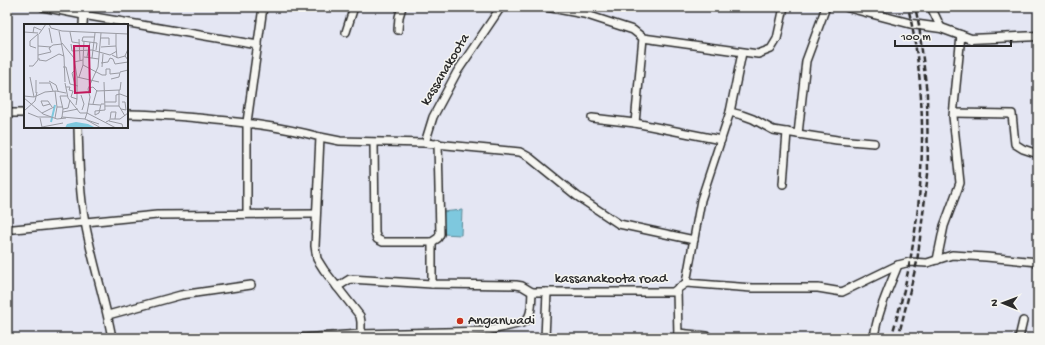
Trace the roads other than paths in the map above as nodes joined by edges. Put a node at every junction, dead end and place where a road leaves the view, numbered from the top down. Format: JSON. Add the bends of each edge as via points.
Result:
{"nodes":[{"id":1,"x":43,"y":7,"type":"edge"},
{"id":2,"x":84,"y":7,"type":"edge"},
{"id":3,"x":263,"y":7,"type":"edge"},
{"id":4,"x":354,"y":7,"type":"edge"},
{"id":5,"x":402,"y":7,"type":"edge"},
{"id":6,"x":502,"y":7,"type":"edge"},
{"id":7,"x":546,"y":7,"type":"edge"},
{"id":8,"x":784,"y":7,"type":"edge"},
{"id":9,"x":826,"y":7,"type":"edge"},
{"id":10,"x":847,"y":7,"type":"edge"},
{"id":11,"x":931,"y":7,"type":"edge"},
{"id":12,"x":83,"y":15,"type":"junction"},
{"id":13,"x":83,"y":24,"type":"edge"},
{"id":14,"x":940,"y":28,"type":"junction"},
{"id":15,"x":398,"y":30,"type":"dead end"},
{"id":16,"x":346,"y":32,"type":"dead end"},
{"id":17,"x":961,"y":35,"type":"junction"},
{"id":18,"x":1038,"y":36,"type":"edge"},
{"id":19,"x":643,"y":38,"type":"junction"},
{"id":20,"x":258,"y":45,"type":"junction"},
{"id":21,"x":742,"y":53,"type":"junction"},
{"id":22,"x":730,"y":112,"type":"junction"},
{"id":23,"x":7,"y":113,"type":"edge"},
{"id":24,"x":24,"y":113,"type":"edge"},
{"id":25,"x":954,"y":113,"type":"junction"},
{"id":26,"x":128,"y":114,"type":"edge"},
{"id":27,"x":592,"y":118,"type":"dead end"},
{"id":28,"x":247,"y":122,"type":"junction"},
{"id":29,"x":635,"y":123,"type":"junction"},
{"id":30,"x":78,"y":128,"type":"edge"},
{"id":31,"x":787,"y":132,"type":"junction"},
{"id":32,"x":798,"y":134,"type":"junction"},
{"id":33,"x":320,"y":137,"type":"junction"},
{"id":34,"x":721,"y":140,"type":"junction"},
{"id":35,"x":425,"y":142,"type":"junction"},
{"id":36,"x":374,"y":143,"type":"junction"},
{"id":37,"x":438,"y":143,"type":"junction"},
{"id":38,"x":874,"y":143,"type":"dead end"},
{"id":39,"x":1038,"y":154,"type":"edge"},
{"id":40,"x":783,"y":184,"type":"dead end"},
{"id":41,"x":247,"y":214,"type":"junction"},
{"id":42,"x":316,"y":214,"type":"junction"},
{"id":43,"x":85,"y":221,"type":"junction"},
{"id":44,"x":7,"y":228,"type":"edge"},
{"id":45,"x":694,"y":240,"type":"junction"},
{"id":46,"x":432,"y":242,"type":"junction"},
{"id":47,"x":937,"y":260,"type":"junction"},
{"id":48,"x":1038,"y":262,"type":"edge"},
{"id":49,"x":898,"y":265,"type":"junction"},
{"id":50,"x":686,"y":283,"type":"junction"},
{"id":51,"x":432,"y":284,"type":"junction"},
{"id":52,"x":251,"y":285,"type":"dead end"},
{"id":53,"x":337,"y":287,"type":"junction"},
{"id":54,"x":677,"y":289,"type":"junction"},
{"id":55,"x":532,"y":292,"type":"junction"},
{"id":56,"x":547,"y":292,"type":"junction"},
{"id":57,"x":108,"y":314,"type":"junction"},
{"id":58,"x":1023,"y":321,"type":"dead end"},
{"id":59,"x":361,"y":334,"type":"junction"},
{"id":60,"x":487,"y":335,"type":"edge"},
{"id":61,"x":678,"y":335,"type":"edge"},
{"id":62,"x":112,"y":338,"type":"edge"},
{"id":63,"x":301,"y":338,"type":"edge"},
{"id":64,"x":321,"y":338,"type":"edge"},
{"id":65,"x":545,"y":338,"type":"edge"},
{"id":66,"x":707,"y":338,"type":"edge"},
{"id":67,"x":850,"y":338,"type":"edge"},
{"id":68,"x":860,"y":338,"type":"edge"},
{"id":69,"x":874,"y":338,"type":"edge"},
{"id":70,"x":1019,"y":338,"type":"edge"}],
"edges":[{"from":1,"to":12,"type":"street"},
{"from":2,"to":12,"type":"street"},
{"from":3,"to":20,"type":"street"},
{"from":4,"to":16,"type":"street"},
{"from":5,"to":15,"type":"street"},
{"from":6,"to":35,"type":"street","name":"kassanakoota","via":[[457,72],[433,117]]},
{"from":7,"to":19,"type":"street","via":[[584,14],[633,30]]},
{"from":8,"to":21,"type":"street","via":[[777,39],[771,49],[758,54]]},
{"from":9,"to":32,"type":"street","via":[[806,62]]},
{"from":10,"to":14,"type":"street","via":[[912,24]]},
{"from":11,"to":14,"type":"street"},
{"from":12,"to":13,"type":"street"},
{"from":12,"to":20,"type":"street"},
{"from":14,"to":17,"type":"street"},
{"from":17,"to":18,"type":"street","via":[[971,39]]},
{"from":17,"to":25,"type":"street"},
{"from":19,"to":21,"type":"street"},
{"from":19,"to":29,"type":"street"},
{"from":20,"to":28,"type":"street"},
{"from":21,"to":22,"type":"street","name":"kassanakoota road"},
{"from":22,"to":31,"type":"street","via":[[773,130]]},
{"from":22,"to":34,"type":"street","name":"kassanakoota road"},
{"from":23,"to":24,"type":"street"},
{"from":25,"to":39,"type":"street","via":[[1012,114],[1015,144]]},
{"from":25,"to":47,"type":"street","via":[[960,183],[944,226]]},
{"from":26,"to":28,"type":"street"},
{"from":27,"to":29,"type":"street"},
{"from":28,"to":33,"type":"street","via":[[296,130]]},
{"from":28,"to":41,"type":"street"},
{"from":29,"to":34,"type":"street"},
{"from":30,"to":43,"type":"street"},
{"from":31,"to":32,"type":"street"},
{"from":31,"to":40,"type":"street"},
{"from":32,"to":38,"type":"street"},
{"from":33,"to":36,"type":"street"},
{"from":33,"to":42,"type":"street"},
{"from":34,"to":45,"type":"street","name":"kassanakoota road","via":[[700,200]]},
{"from":35,"to":36,"type":"street"},
{"from":35,"to":37,"type":"street"},
{"from":36,"to":46,"type":"street","via":[[374,233],[383,242]]},
{"from":37,"to":45,"type":"street","via":[[520,152],[577,196],[619,224]]},
{"from":37,"to":46,"type":"street","via":[[440,234]]},
{"from":41,"to":42,"type":"street"},
{"from":41,"to":43,"type":"street","via":[[157,215]]},
{"from":42,"to":53,"type":"street","via":[[315,246],[318,259]]},
{"from":43,"to":44,"type":"street"},
{"from":43,"to":57,"type":"street"},
{"from":45,"to":50,"type":"street","name":"kassanakoota road"},
{"from":46,"to":51,"type":"street"},
{"from":47,"to":48,"type":"street","via":[[952,255]]},
{"from":47,"to":49,"type":"street"},
{"from":49,"to":50,"type":"street","via":[[842,292],[818,288],[752,288]]},
{"from":49,"to":69,"type":"street","via":[[883,303]]},
{"from":50,"to":54,"type":"street","name":"kassanakoota road"},
{"from":51,"to":53,"type":"street","via":[[350,279]]},
{"from":51,"to":55,"type":"street","via":[[516,285]]},
{"from":52,"to":57,"type":"street","via":[[181,294]]},
{"from":53,"to":59,"type":"street","via":[[360,316]]},
{"from":54,"to":56,"type":"street","name":"kassanakoota road","via":[[673,292]]},
{"from":54,"to":61,"type":"street"},
{"from":55,"to":56,"type":"street","name":"kassanakoota road"},
{"from":55,"to":60,"type":"street","via":[[527,321]]},
{"from":56,"to":65,"type":"street"},
{"from":57,"to":62,"type":"street"},
{"from":58,"to":70,"type":"street"},
{"from":59,"to":60,"type":"street"},
{"from":59,"to":64,"type":"street"},
{"from":61,"to":66,"type":"street"},
{"from":63,"to":64,"type":"street"},
{"from":67,"to":68,"type":"street"}]}
